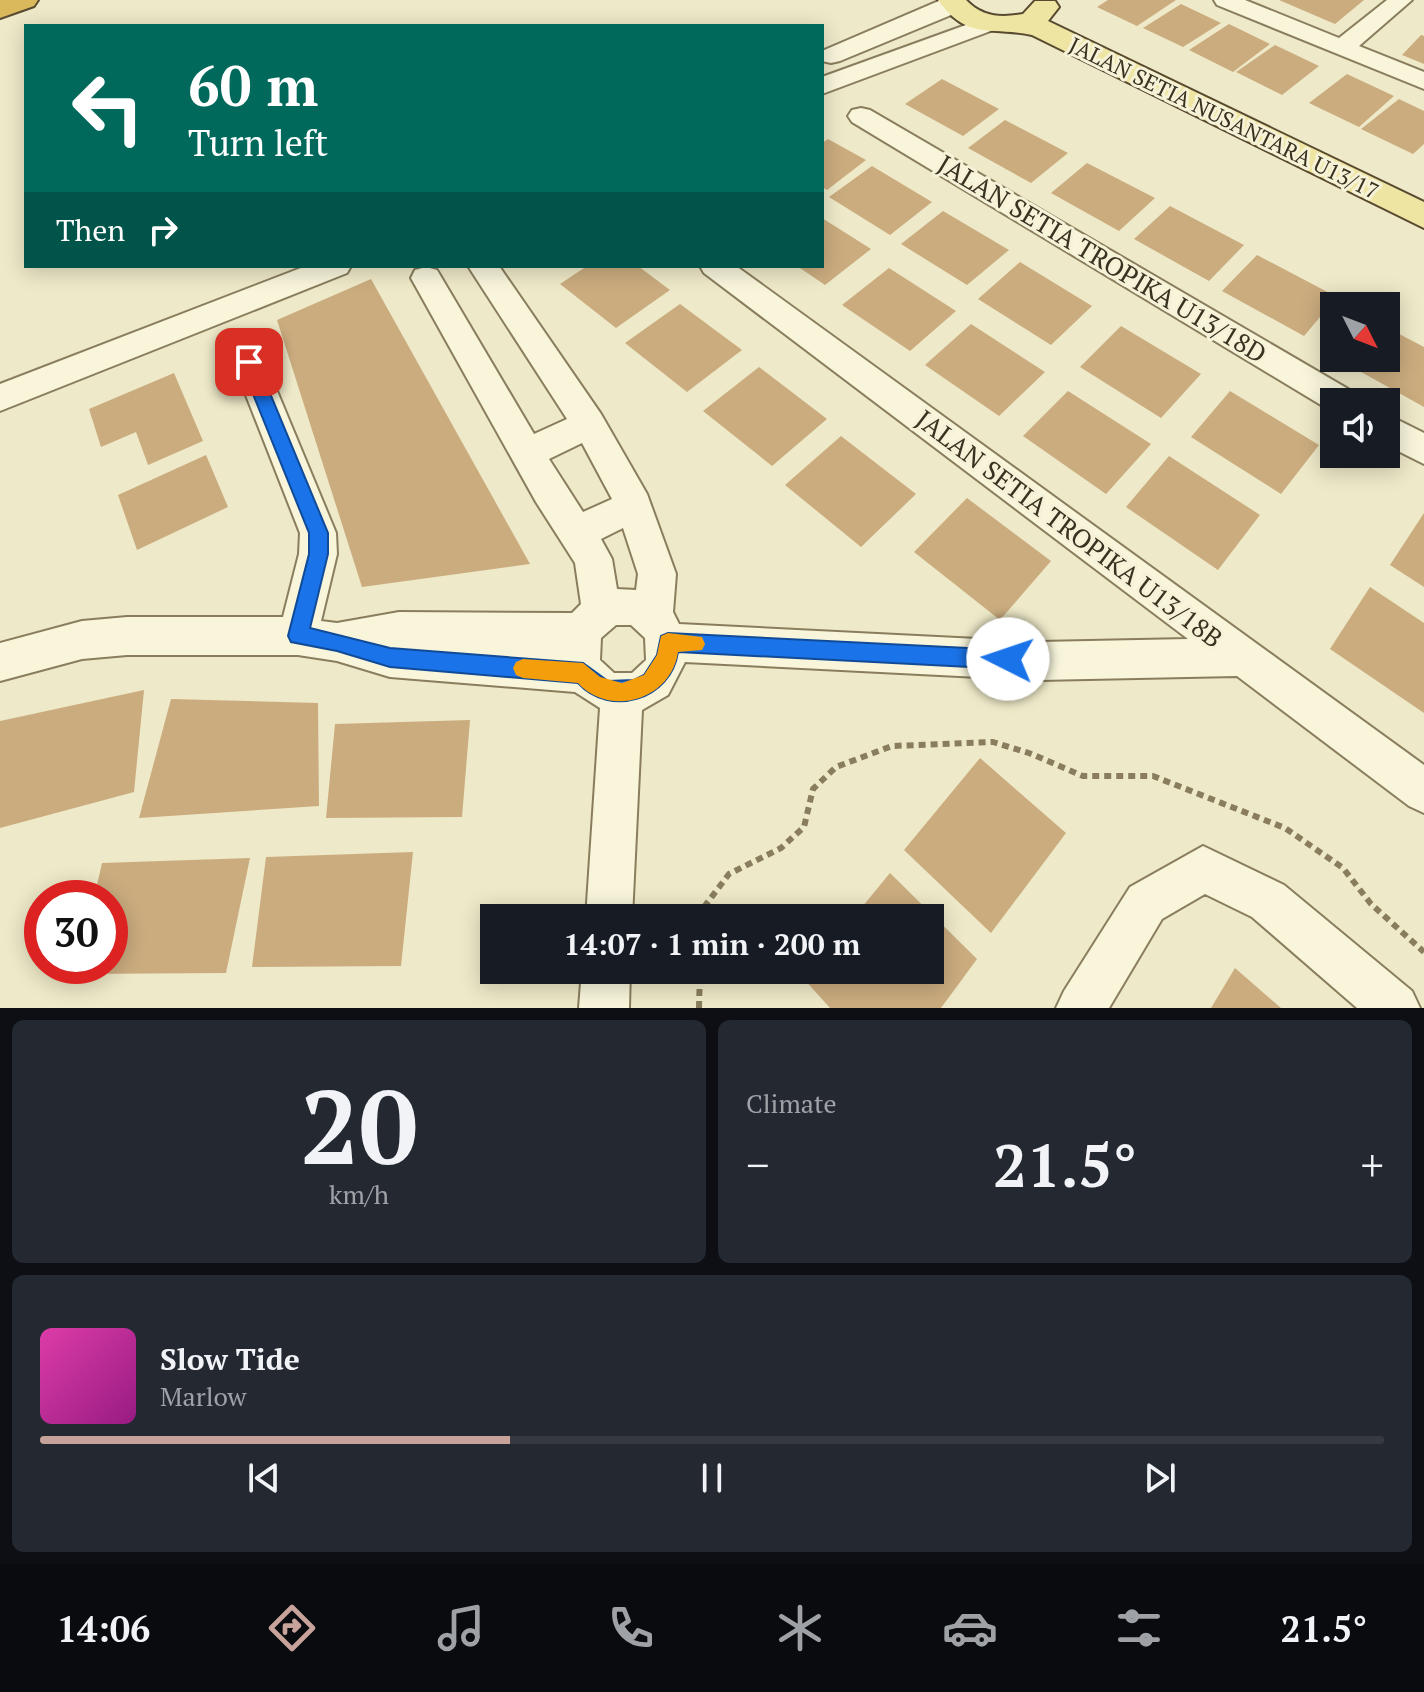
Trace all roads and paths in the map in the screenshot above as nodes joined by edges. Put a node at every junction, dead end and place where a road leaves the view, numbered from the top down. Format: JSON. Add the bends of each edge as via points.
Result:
{"nodes":[{"id":1,"x":24,"y":0,"type":"edge"},
{"id":2,"x":1225,"y":0,"type":"edge"},
{"id":3,"x":1401,"y":0,"type":"edge"},
{"id":4,"x":952,"y":1,"type":"edge"},
{"id":5,"x":0,"y":10,"type":"edge"},
{"id":6,"x":1037,"y":11,"type":"edge"},
{"id":7,"x":988,"y":24,"type":"junction"},
{"id":8,"x":1342,"y":48,"type":"junction"},
{"id":9,"x":824,"y":59,"type":"edge"},
{"id":10,"x":1424,"y":81,"type":"edge"},
{"id":11,"x":824,"y":85,"type":"edge"},
{"id":12,"x":861,"y":116,"type":"dead end"},
{"id":13,"x":1424,"y":187,"type":"edge"},
{"id":14,"x":1424,"y":216,"type":"edge"},
{"id":15,"x":331,"y":268,"type":"edge"},
{"id":16,"x":478,"y":268,"type":"edge"},
{"id":17,"x":484,"y":268,"type":"edge"},
{"id":18,"x":718,"y":268,"type":"edge"},
{"id":19,"x":415,"y":272,"type":"edge"},
{"id":20,"x":249,"y":362,"type":"dead end"},
{"id":21,"x":1320,"y":388,"type":"edge"},
{"id":22,"x":0,"y":398,"type":"edge"},
{"id":23,"x":589,"y":424,"type":"junction"},
{"id":24,"x":1400,"y":436,"type":"edge"},
{"id":25,"x":1424,"y":450,"type":"edge"},
{"id":26,"x":527,"y":453,"type":"junction"},
{"id":27,"x":634,"y":505,"type":"junction"},
{"id":28,"x":577,"y":533,"type":"junction"},
{"id":29,"x":592,"y":623,"type":"junction"},
{"id":30,"x":660,"y":629,"type":"junction"},
{"id":31,"x":298,"y":636,"type":"junction"},
{"id":32,"x":337,"y":642,"type":"junction"},
{"id":33,"x":1242,"y":657,"type":"junction"},
{"id":34,"x":0,"y":662,"type":"edge"},
{"id":35,"x":583,"y":673,"type":"junction"},
{"id":36,"x":622,"y":693,"type":"junction"},
{"id":37,"x":1424,"y":791,"type":"edge"},
{"id":38,"x":610,"y":904,"type":"edge"},
{"id":39,"x":706,"y":904,"type":"edge"},
{"id":40,"x":1424,"y":952,"type":"edge"},
{"id":41,"x":605,"y":984,"type":"edge"},
{"id":42,"x":700,"y":984,"type":"edge"},
{"id":43,"x":604,"y":1008,"type":"edge"},
{"id":44,"x":699,"y":1008,"type":"edge"},
{"id":45,"x":1081,"y":1008,"type":"edge"},
{"id":46,"x":1395,"y":1008,"type":"edge"}],
"edges":[{"from":1,"to":5,"type":"highway"},
{"from":2,"to":8,"type":"street"},
{"from":3,"to":8,"type":"street"},
{"from":4,"to":7,"type":"main road","via":[[966,15]]},
{"from":4,"to":9,"type":"street","via":[[943,10]]},
{"from":6,"to":7,"type":"main road"},
{"from":6,"to":13,"type":"main road","name":"JALAN SETIA NUSANTARA U13/17"},
{"from":6,"to":14,"type":"main road","name":"JALAN SETIA NUSANTARA U13/17","via":[[1041,28]]},
{"from":7,"to":11,"type":"street"},
{"from":8,"to":10,"type":"street"},
{"from":12,"to":21,"type":"street","name":"JALAN SETIA TROPIKA U13/18D"},
{"from":15,"to":22,"type":"street"},
{"from":16,"to":19,"type":"street","via":[[455,278]]},
{"from":17,"to":23,"type":"street"},
{"from":18,"to":33,"type":"street","name":"JALAN SETIA TROPIKA U13/18B"},
{"from":19,"to":26,"type":"street"},
{"from":20,"to":31,"type":"street","via":[[318,533],[318,554]]},
{"from":23,"to":26,"type":"street"},
{"from":23,"to":27,"type":"street"},
{"from":24,"to":25,"type":"street"},
{"from":26,"to":28,"type":"street"},
{"from":27,"to":28,"type":"street"},
{"from":27,"to":30,"type":"street","via":[[657,574]]},
{"from":28,"to":29,"type":"street","via":[[593,559]]},
{"from":29,"to":30,"type":"street","via":[[628,607]]},
{"from":29,"to":32,"type":"street","via":[[399,630]]},
{"from":29,"to":35,"type":"street","via":[[578,660]]},
{"from":30,"to":33,"type":"street","via":[[1039,661]]},
{"from":30,"to":36,"type":"street","via":[[667,657],[651,682]]},
{"from":31,"to":32,"type":"street"},
{"from":31,"to":34,"type":"street","via":[[127,636],[82,640]]},
{"from":32,"to":35,"type":"street","via":[[390,658]]},
{"from":33,"to":37,"type":"street","name":"JALAN SETIA TROPIKA U13/18B"},
{"from":35,"to":36,"type":"street","via":[[593,684]]},
{"from":36,"to":38,"type":"street"},
{"from":39,"to":40,"type":"path","via":[[729,874],[781,848],[804,827],[813,789],[836,767],[892,746],[993,742],[1083,776],[1153,776],[1285,828],[1343,868],[1371,904]]},
{"from":41,"to":43,"type":"street"},
{"from":42,"to":44,"type":"path"},
{"from":45,"to":46,"type":"street","via":[[1146,903],[1203,869],[1268,901]]}]}
